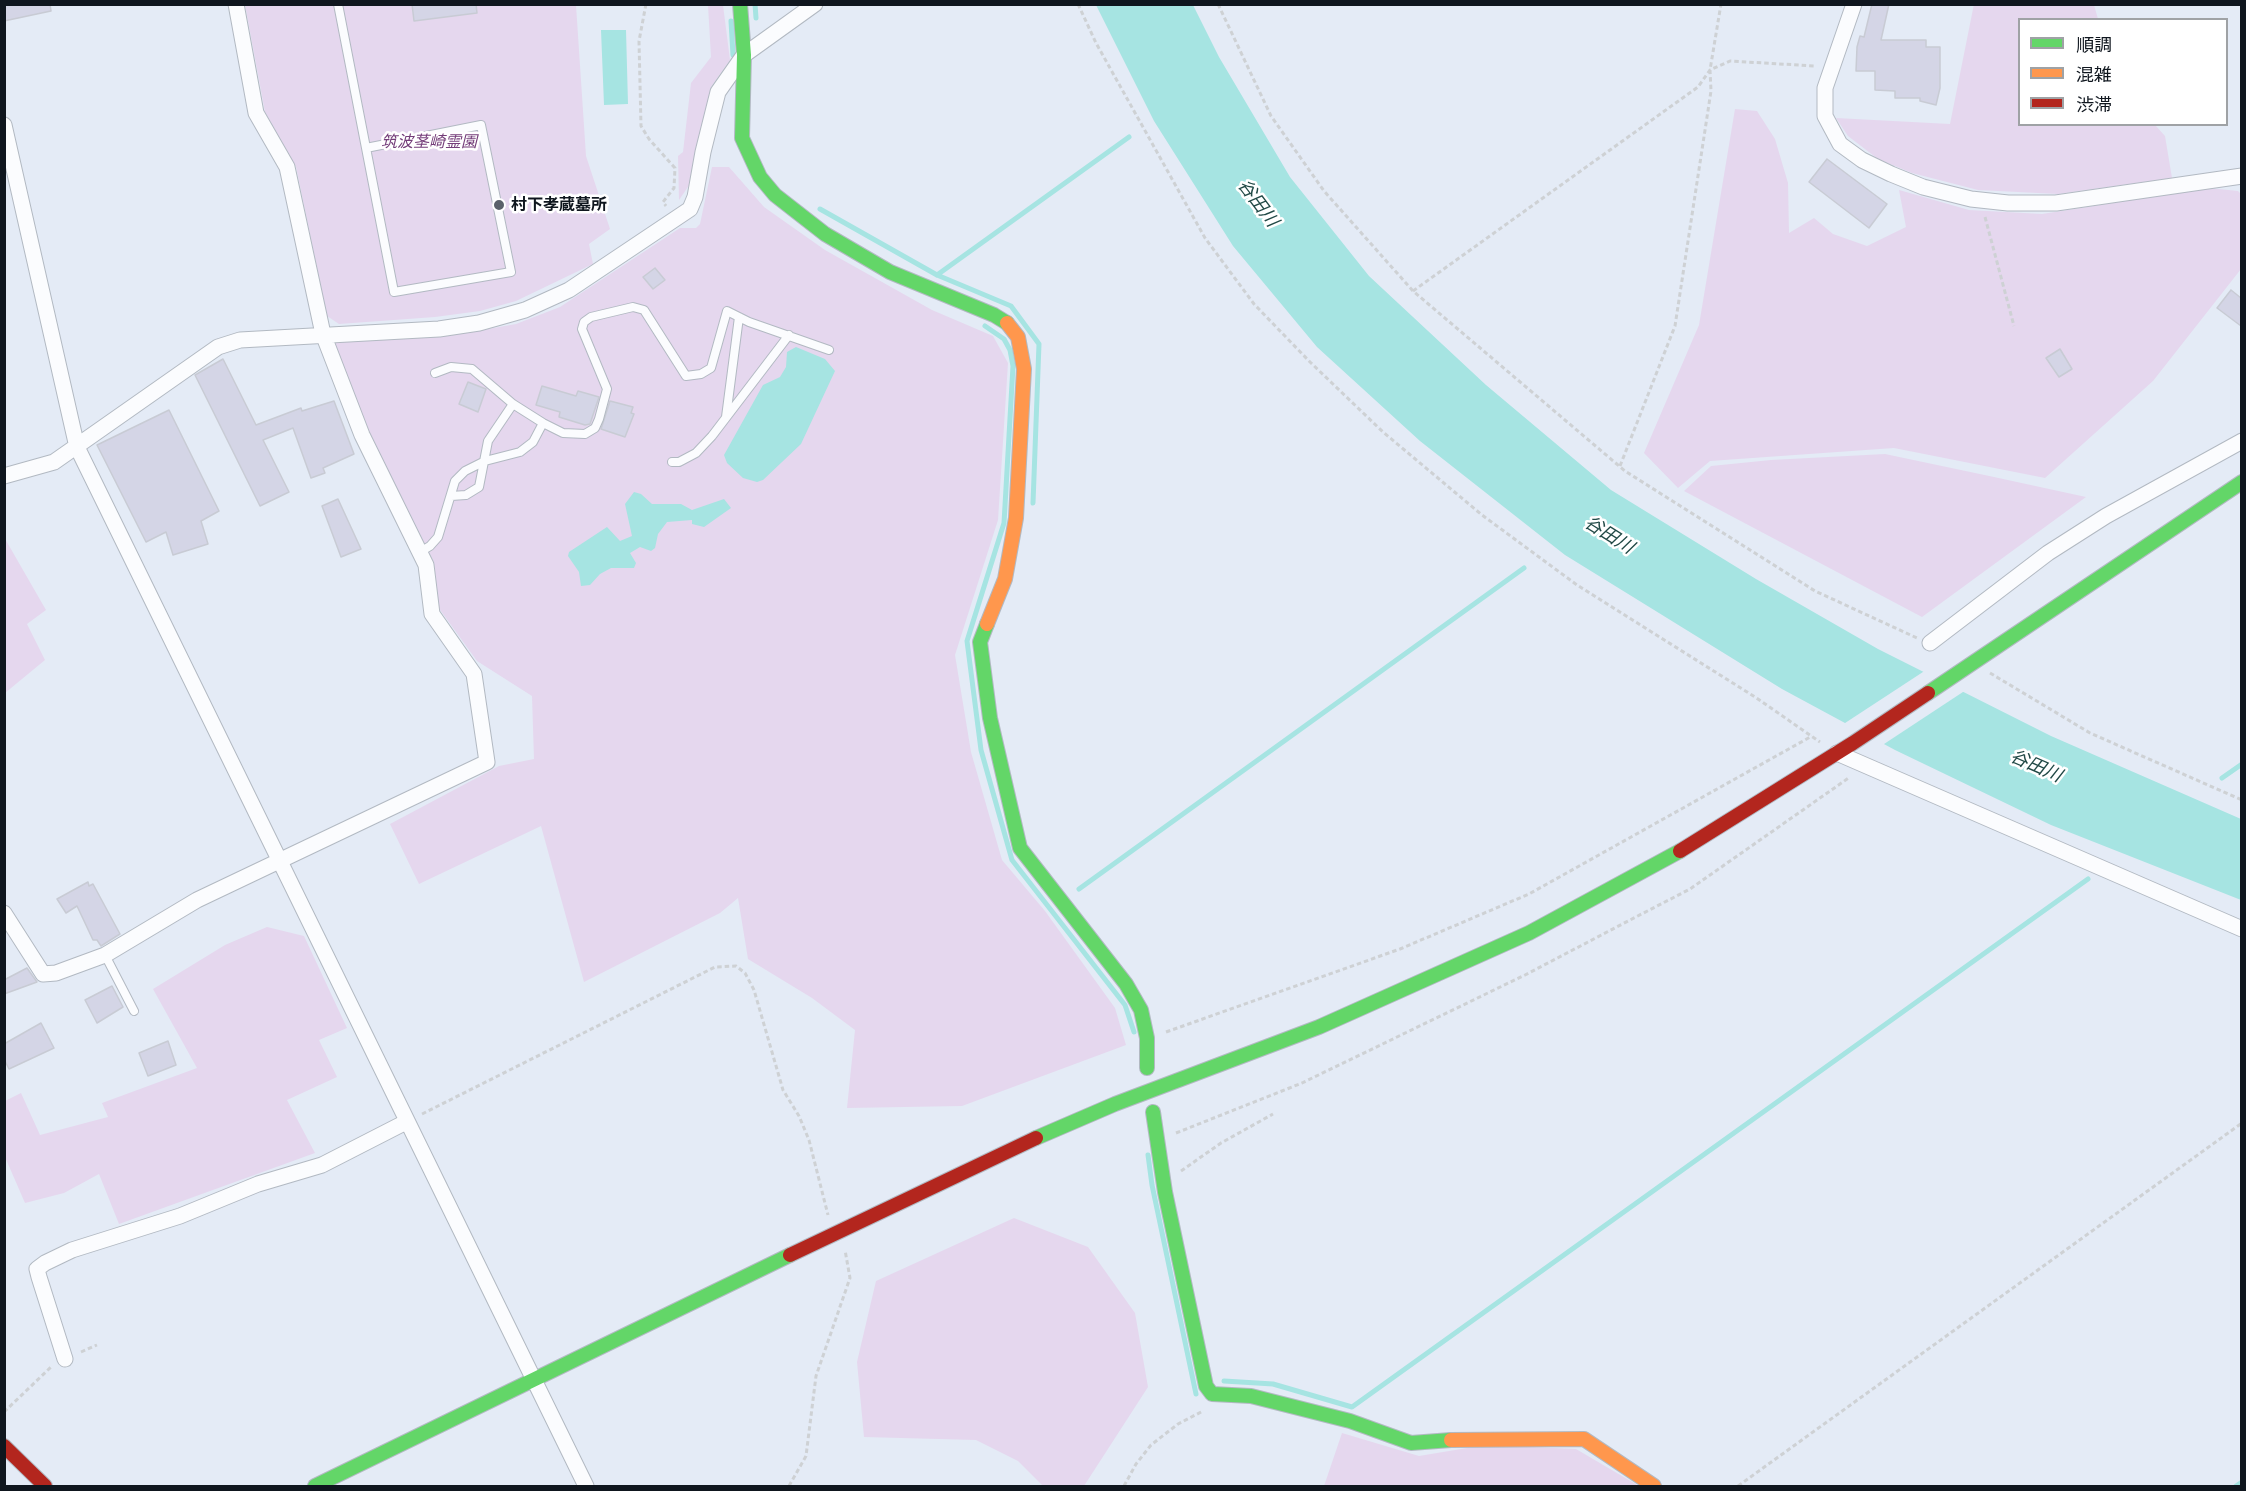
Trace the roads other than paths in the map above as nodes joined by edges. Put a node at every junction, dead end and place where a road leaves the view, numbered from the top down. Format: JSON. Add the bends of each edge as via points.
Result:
{"nodes":[{"id":1,"x":236,"y":4,"type":"edge"},
{"id":2,"x":338,"y":4,"type":"edge"},
{"id":3,"x":740,"y":4,"type":"edge"},
{"id":4,"x":815,"y":4,"type":"edge"},
{"id":5,"x":1854,"y":4,"type":"edge"},
{"id":6,"x":744,"y":55,"type":"junction"},
{"id":7,"x":4,"y":125,"type":"edge"},
{"id":8,"x":366,"y":147,"type":"junction"},
{"id":9,"x":2241,"y":176,"type":"edge"},
{"id":10,"x":739,"y":317,"type":"junction"},
{"id":11,"x":323,"y":334,"type":"junction"},
{"id":12,"x":789,"y":335,"type":"junction"},
{"id":13,"x":830,"y":350,"type":"dead end"},
{"id":14,"x":435,"y":373,"type":"dead end"},
{"id":15,"x":513,"y":404,"type":"junction"},
{"id":16,"x":726,"y":417,"type":"junction"},
{"id":17,"x":543,"y":423,"type":"junction"},
{"id":18,"x":2241,"y":441,"type":"edge"},
{"id":19,"x":77,"y":447,"type":"junction"},
{"id":20,"x":4,"y":461,"type":"edge"},
{"id":21,"x":485,"y":461,"type":"junction"},
{"id":22,"x":672,"y":462,"type":"dead end"},
{"id":23,"x":11,"y":475,"type":"edge"},
{"id":24,"x":2241,"y":483,"type":"edge"},
{"id":25,"x":451,"y":496,"type":"junction"},
{"id":26,"x":420,"y":552,"type":"junction"},
{"id":27,"x":1930,"y":643,"type":"road end"},
{"id":28,"x":1837,"y":753,"type":"junction"},
{"id":29,"x":279,"y":860,"type":"junction"},
{"id":30,"x":4,"y":913,"type":"edge"},
{"id":31,"x":2241,"y":929,"type":"edge"},
{"id":32,"x":105,"y":955,"type":"junction"},
{"id":33,"x":134,"y":1011,"type":"dead end"},
{"id":34,"x":1148,"y":1068,"type":"dead end"},
{"id":35,"x":1153,"y":1112,"type":"dead end"},
{"id":36,"x":406,"y":1122,"type":"junction"},
{"id":37,"x":65,"y":1359,"type":"road end"},
{"id":38,"x":533,"y":1381,"type":"junction"},
{"id":39,"x":4,"y":1446,"type":"edge"},
{"id":40,"x":45,"y":1486,"type":"edge"},
{"id":41,"x":315,"y":1486,"type":"edge"},
{"id":42,"x":586,"y":1486,"type":"edge"},
{"id":43,"x":1654,"y":1486,"type":"edge"}],
"edges":[{"from":1,"to":11,"type":"street","via":[[256,113],[287,167]]},
{"from":2,"to":8,"type":"lane"},
{"from":3,"to":6,"type":"street"},
{"from":4,"to":6,"type":"street"},
{"from":5,"to":9,"type":"street","via":[[1825,88],[1823,107],[1828,127],[1840,144],[1862,160],[1923,187],[1983,200],[2056,203]]},
{"from":6,"to":11,"type":"street","via":[[718,92],[690,209],[583,282],[525,310],[479,323],[439,329]]},
{"from":6,"to":34,"type":"street","via":[[742,138],[751,162],[775,195],[825,234],[881,267],[994,315],[1018,337],[1023,369],[1016,518],[1005,579],[980,642],[990,718],[1020,848],[1126,984],[1141,1010]]},
{"from":7,"to":19,"type":"street"},
{"from":8,"to":8,"type":"lane","via":[[394,292],[511,272],[481,125]]},
{"from":10,"to":12,"type":"lane"},
{"from":10,"to":16,"type":"lane"},
{"from":10,"to":17,"type":"lane","via":[[727,311],[711,368],[686,376],[644,310],[633,308],[591,317],[582,329],[607,389],[595,428],[585,434],[563,433]]},
{"from":11,"to":19,"type":"street","via":[[240,340],[218,347]]},
{"from":11,"to":26,"type":"street","via":[[362,435]]},
{"from":12,"to":13,"type":"lane"},
{"from":12,"to":16,"type":"lane"},
{"from":14,"to":15,"type":"lane","via":[[451,367],[472,369]]},
{"from":15,"to":17,"type":"lane"},
{"from":15,"to":21,"type":"lane","via":[[488,441]]},
{"from":16,"to":22,"type":"lane","via":[[696,453]]},
{"from":17,"to":21,"type":"lane","via":[[533,442],[520,452]]},
{"from":18,"to":27,"type":"street","via":[[2048,553]]},
{"from":19,"to":23,"type":"street","via":[[54,462]]},
{"from":19,"to":29,"type":"street"},
{"from":20,"to":23,"type":"street"},
{"from":21,"to":25,"type":"lane","via":[[455,481]]},
{"from":21,"to":25,"type":"lane","via":[[479,487],[466,495]]},
{"from":24,"to":28,"type":"street"},
{"from":25,"to":26,"type":"lane","via":[[438,537]]},
{"from":26,"to":29,"type":"street","via":[[426,565],[432,614],[474,674],[487,762]]},
{"from":28,"to":31,"type":"street"},
{"from":28,"to":38,"type":"street","via":[[1678,852],[1529,933],[1319,1027],[1011,1148]]},
{"from":29,"to":32,"type":"street","via":[[197,900]]},
{"from":29,"to":36,"type":"street"},
{"from":30,"to":32,"type":"street","via":[[43,974]]},
{"from":32,"to":33,"type":"lane"},
{"from":35,"to":43,"type":"street","via":[[1162,1177],[1206,1386],[1212,1394],[1262,1399],[1350,1421],[1411,1443],[1584,1439]]},
{"from":36,"to":37,"type":"street","via":[[322,1166],[258,1184],[45,1263],[37,1269]]},
{"from":36,"to":38,"type":"street"},
{"from":38,"to":41,"type":"street"},
{"from":38,"to":42,"type":"street"},
{"from":39,"to":40,"type":"street"}]}
